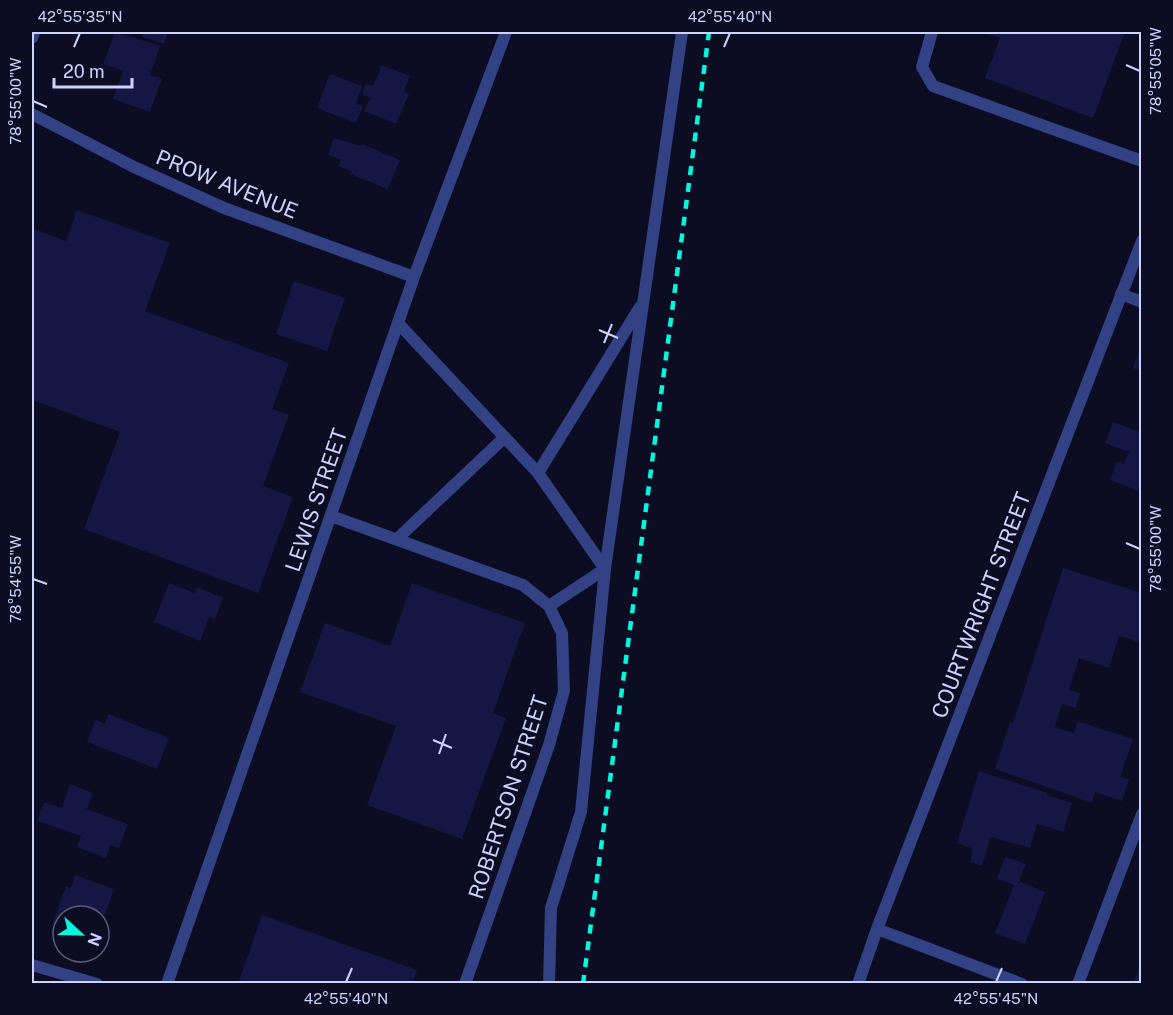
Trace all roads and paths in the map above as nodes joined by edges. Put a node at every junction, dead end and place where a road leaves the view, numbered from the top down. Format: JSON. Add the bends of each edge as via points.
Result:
{"nodes":[{"id":1,"x":34,"y":32,"type":"edge"},
{"id":2,"x":506,"y":32,"type":"edge"},
{"id":3,"x":682,"y":32,"type":"edge"},
{"id":4,"x":932,"y":32,"type":"edge"},
{"id":5,"x":32,"y":38,"type":"edge"},
{"id":6,"x":32,"y":114,"type":"edge"},
{"id":7,"x":1142,"y":161,"type":"edge"},
{"id":8,"x":1142,"y":241,"type":"edge"},
{"id":9,"x":414,"y":277,"type":"junction"},
{"id":10,"x":1121,"y":294,"type":"junction"},
{"id":11,"x":643,"y":300,"type":"junction"},
{"id":12,"x":1142,"y":302,"type":"edge"},
{"id":13,"x":398,"y":323,"type":"junction"},
{"id":14,"x":505,"y":437,"type":"junction"},
{"id":15,"x":538,"y":473,"type":"junction"},
{"id":16,"x":331,"y":516,"type":"junction"},
{"id":17,"x":397,"y":539,"type":"junction"},
{"id":18,"x":605,"y":569,"type":"junction"},
{"id":19,"x":549,"y":606,"type":"junction"},
{"id":20,"x":1142,"y":814,"type":"edge"},
{"id":21,"x":877,"y":929,"type":"junction"},
{"id":22,"x":32,"y":965,"type":"edge"},
{"id":23,"x":97,"y":984,"type":"edge"},
{"id":24,"x":167,"y":984,"type":"edge"},
{"id":25,"x":465,"y":984,"type":"edge"},
{"id":26,"x":549,"y":984,"type":"edge"},
{"id":27,"x":858,"y":984,"type":"edge"},
{"id":28,"x":1022,"y":984,"type":"edge"},
{"id":29,"x":1077,"y":984,"type":"edge"}],
"edges":[{"from":1,"to":5,"type":"street"},
{"from":2,"to":9,"type":"street","name":"LEWIS STREET"},
{"from":3,"to":11,"type":"street"},
{"from":4,"to":7,"type":"street","via":[[922,67],[933,86]]},
{"from":6,"to":9,"type":"street","name":"PROW AVENUE","via":[[224,208]]},
{"from":8,"to":10,"type":"street","name":"COURTWRIGHT STREET"},
{"from":9,"to":13,"type":"street","name":"LEWIS STREET"},
{"from":10,"to":12,"type":"street"},
{"from":10,"to":21,"type":"street","name":"COURTWRIGHT STREET"},
{"from":11,"to":15,"type":"street"},
{"from":11,"to":18,"type":"street"},
{"from":13,"to":14,"type":"street"},
{"from":13,"to":16,"type":"street","name":"LEWIS STREET"},
{"from":14,"to":15,"type":"street"},
{"from":14,"to":17,"type":"street"},
{"from":15,"to":18,"type":"street"},
{"from":16,"to":17,"type":"street","name":"ROBERTSON STREET"},
{"from":16,"to":24,"type":"street","name":"LEWIS STREET"},
{"from":17,"to":19,"type":"street","name":"ROBERTSON STREET","via":[[523,585]]},
{"from":18,"to":19,"type":"street"},
{"from":18,"to":26,"type":"street","via":[[581,813],[551,908]]},
{"from":19,"to":25,"type":"street","name":"ROBERTSON STREET","via":[[562,633],[564,691],[549,745]]},
{"from":20,"to":29,"type":"street"},
{"from":21,"to":27,"type":"street","name":"COURTWRIGHT STREET"},
{"from":21,"to":28,"type":"street"},
{"from":22,"to":23,"type":"street"}]}
